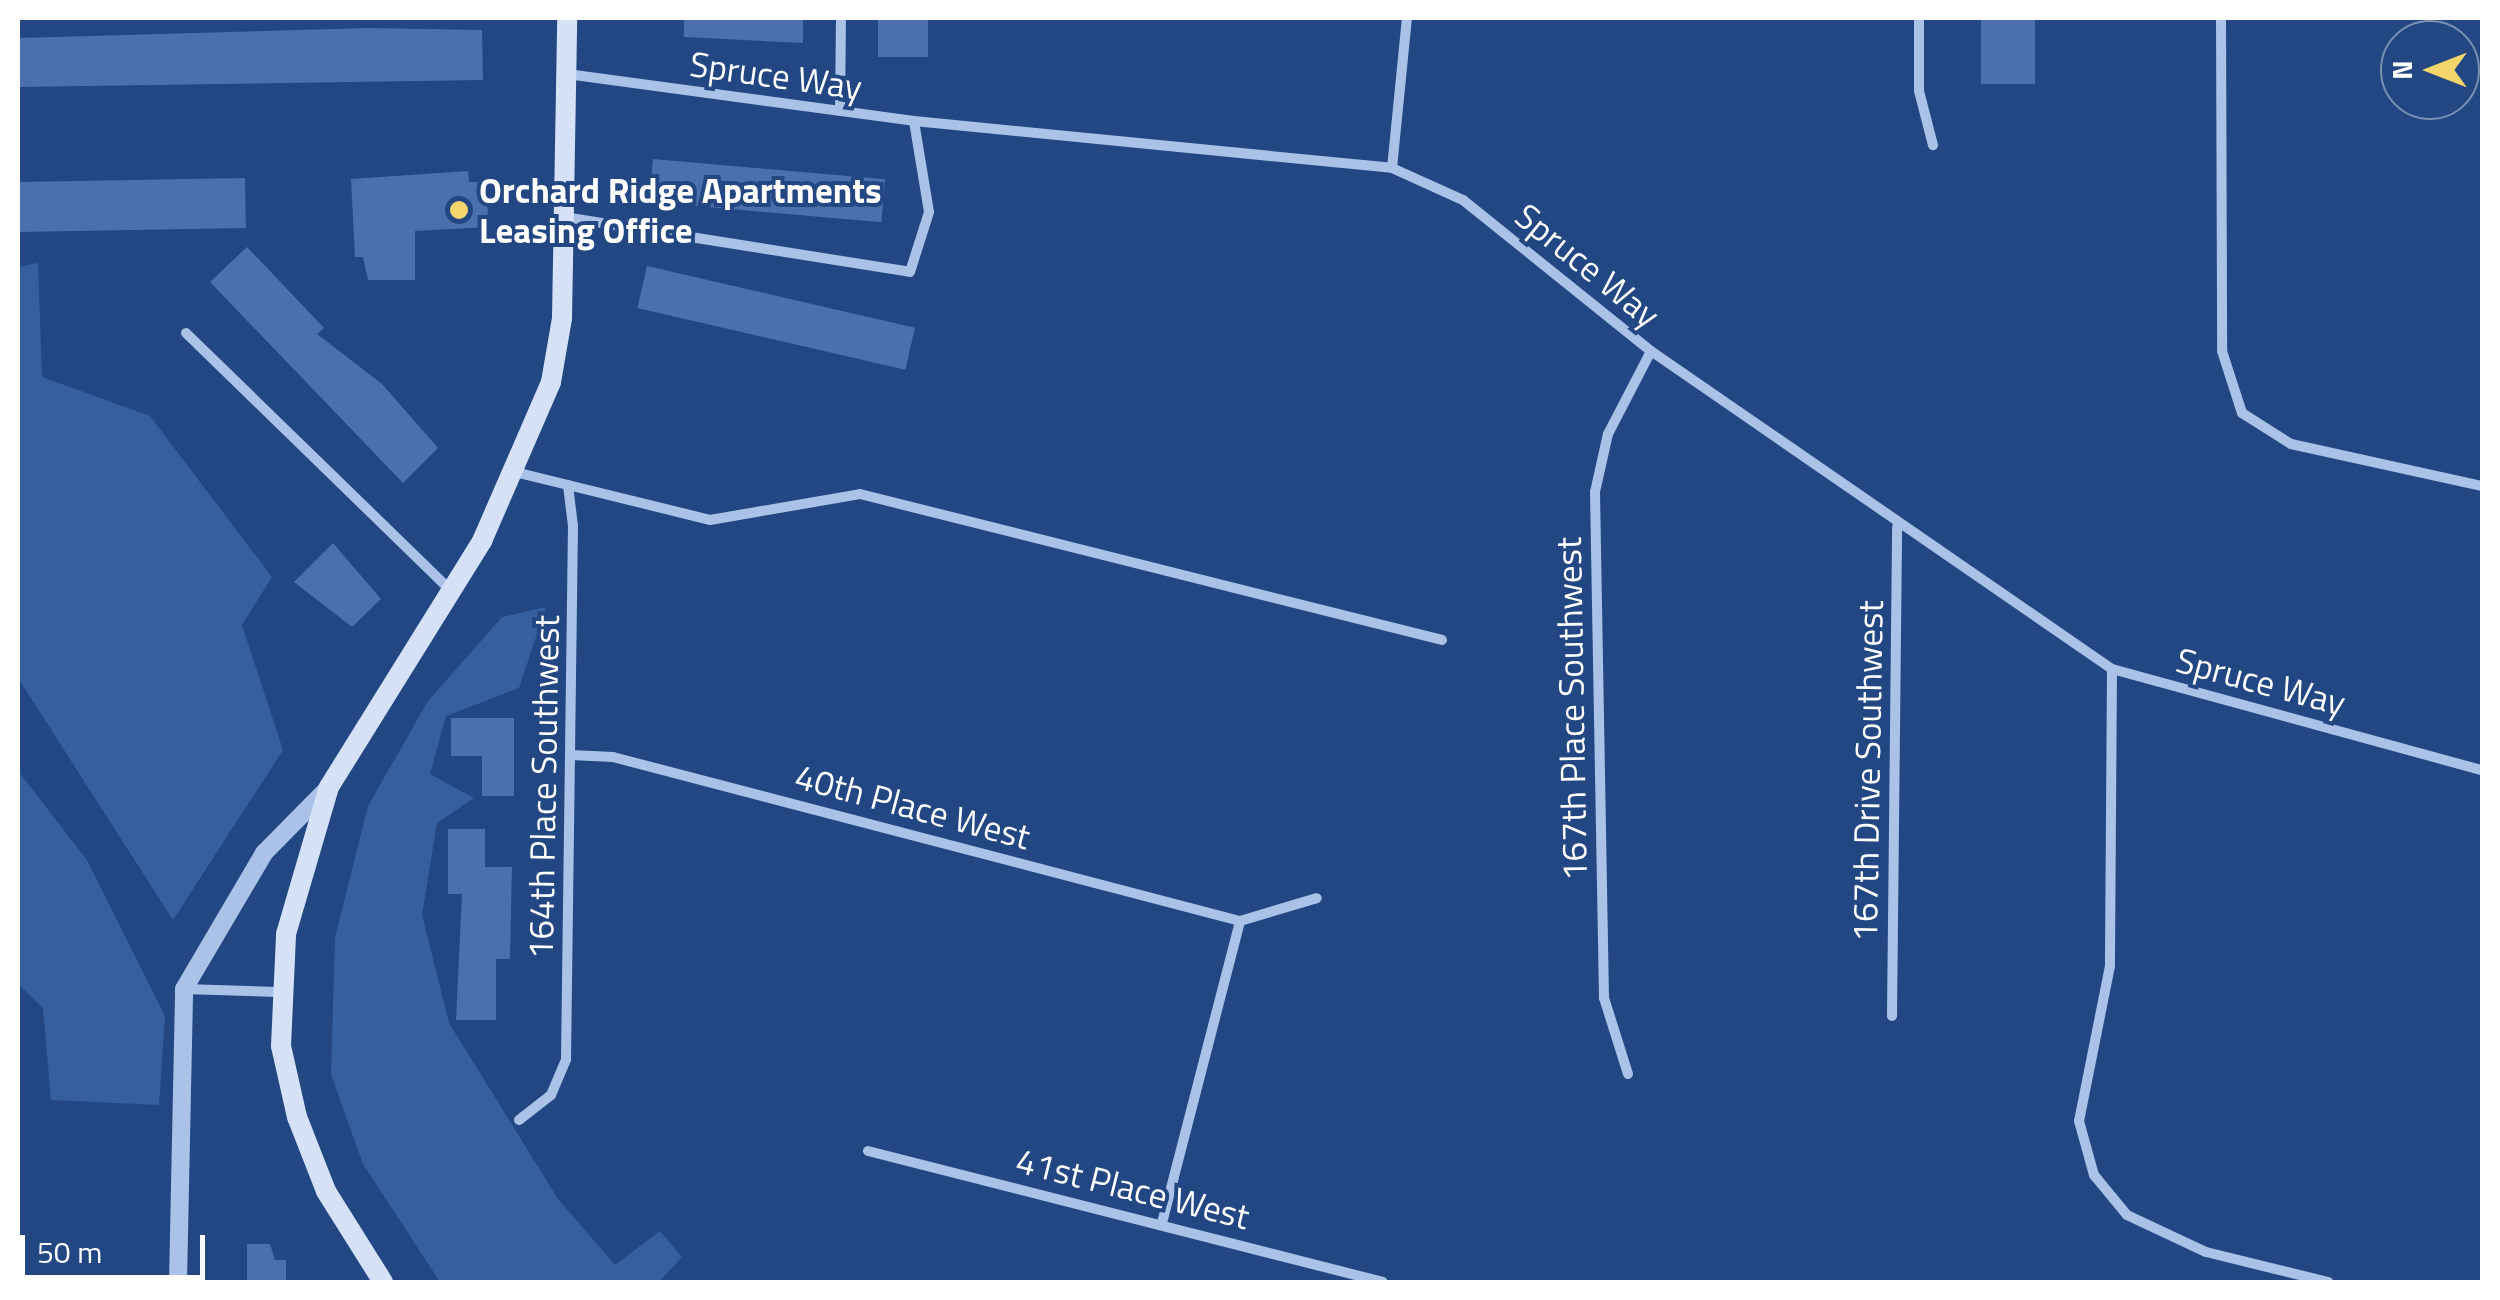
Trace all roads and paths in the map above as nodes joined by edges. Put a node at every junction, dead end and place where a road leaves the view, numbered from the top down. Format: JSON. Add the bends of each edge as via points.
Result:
{"nodes":[{"id":1,"x":567,"y":18,"type":"edge"},
{"id":2,"x":842,"y":18,"type":"edge"},
{"id":3,"x":1407,"y":18,"type":"edge"},
{"id":4,"x":1920,"y":18,"type":"edge"},
{"id":5,"x":2221,"y":18,"type":"edge"},
{"id":6,"x":567,"y":74,"type":"junction"},
{"id":7,"x":840,"y":111,"type":"junction"},
{"id":8,"x":914,"y":122,"type":"junction"},
{"id":9,"x":1934,"y":145,"type":"dead end"},
{"id":10,"x":1392,"y":168,"type":"junction"},
{"id":11,"x":564,"y":217,"type":"junction"},
{"id":12,"x":186,"y":333,"type":"dead end"},
{"id":13,"x":1651,"y":351,"type":"junction"},
{"id":14,"x":519,"y":473,"type":"junction"},
{"id":15,"x":568,"y":485,"type":"junction"},
{"id":16,"x":2482,"y":486,"type":"edge"},
{"id":17,"x":1897,"y":527,"type":"junction"},
{"id":18,"x":451,"y":591,"type":"junction"},
{"id":19,"x":1442,"y":640,"type":"dead end"},
{"id":20,"x":2112,"y":669,"type":"junction"},
{"id":21,"x":571,"y":756,"type":"junction"},
{"id":22,"x":2482,"y":770,"type":"edge"},
{"id":23,"x":328,"y":787,"type":"junction"},
{"id":24,"x":1317,"y":898,"type":"dead end"},
{"id":25,"x":1240,"y":921,"type":"junction"},
{"id":26,"x":184,"y":989,"type":"junction"},
{"id":27,"x":278,"y":992,"type":"junction"},
{"id":28,"x":1892,"y":1016,"type":"dead end"},
{"id":29,"x":1628,"y":1074,"type":"dead end"},
{"id":30,"x":518,"y":1120,"type":"dead end"},
{"id":31,"x":868,"y":1151,"type":"dead end"},
{"id":32,"x":1162,"y":1222,"type":"junction"},
{"id":33,"x":178,"y":1282,"type":"edge"},
{"id":34,"x":383,"y":1282,"type":"edge"},
{"id":35,"x":1383,"y":1282,"type":"edge"},
{"id":36,"x":2328,"y":1282,"type":"edge"}],
"edges":[{"from":1,"to":6,"type":"main road"},
{"from":2,"to":7,"type":"street"},
{"from":3,"to":10,"type":"street"},
{"from":4,"to":9,"type":"street","via":[[1918,91]]},
{"from":5,"to":16,"type":"street","via":[[2222,351],[2242,413],[2291,444]]},
{"from":6,"to":7,"type":"street","name":"Spruce Way"},
{"from":6,"to":11,"type":"main road"},
{"from":7,"to":8,"type":"street","name":"Spruce Way"},
{"from":8,"to":10,"type":"street","name":"Spruce Way"},
{"from":8,"to":11,"type":"street","via":[[929,212],[910,272]]},
{"from":10,"to":13,"type":"street","name":"Spruce Way","via":[[1463,200]]},
{"from":11,"to":14,"type":"main road","via":[[552,382]]},
{"from":12,"to":18,"type":"street"},
{"from":13,"to":17,"type":"street","name":"Spruce Way"},
{"from":13,"to":29,"type":"street","name":"167th Place Southwest","via":[[1608,434],[1594,492],[1604,998]]},
{"from":14,"to":15,"type":"street"},
{"from":14,"to":18,"type":"main road"},
{"from":15,"to":19,"type":"street","via":[[710,520],[860,494]]},
{"from":15,"to":21,"type":"street","name":"164th Place Southwest"},
{"from":17,"to":20,"type":"street","name":"Spruce Way"},
{"from":17,"to":28,"type":"street","name":"167th Drive Southwest"},
{"from":18,"to":23,"type":"main road"},
{"from":20,"to":22,"type":"street","name":"Spruce Way"},
{"from":20,"to":36,"type":"street","via":[[2110,966],[2079,1121],[2094,1175],[2127,1215],[2206,1252]]},
{"from":21,"to":25,"type":"street","name":"40th Place West","via":[[632,762]]},
{"from":21,"to":30,"type":"street","name":"164th Place Southwest","via":[[566,1059],[551,1095]]},
{"from":23,"to":26,"type":"street","via":[[264,853]]},
{"from":23,"to":27,"type":"main road","via":[[296,886]]},
{"from":24,"to":25,"type":"street"},
{"from":25,"to":32,"type":"street"},
{"from":26,"to":27,"type":"street"},
{"from":26,"to":33,"type":"street"},
{"from":27,"to":34,"type":"main road","via":[[297,1117],[326,1191]]},
{"from":31,"to":32,"type":"street","name":"41st Place West"},
{"from":32,"to":35,"type":"street","name":"41st Place West"}]}
